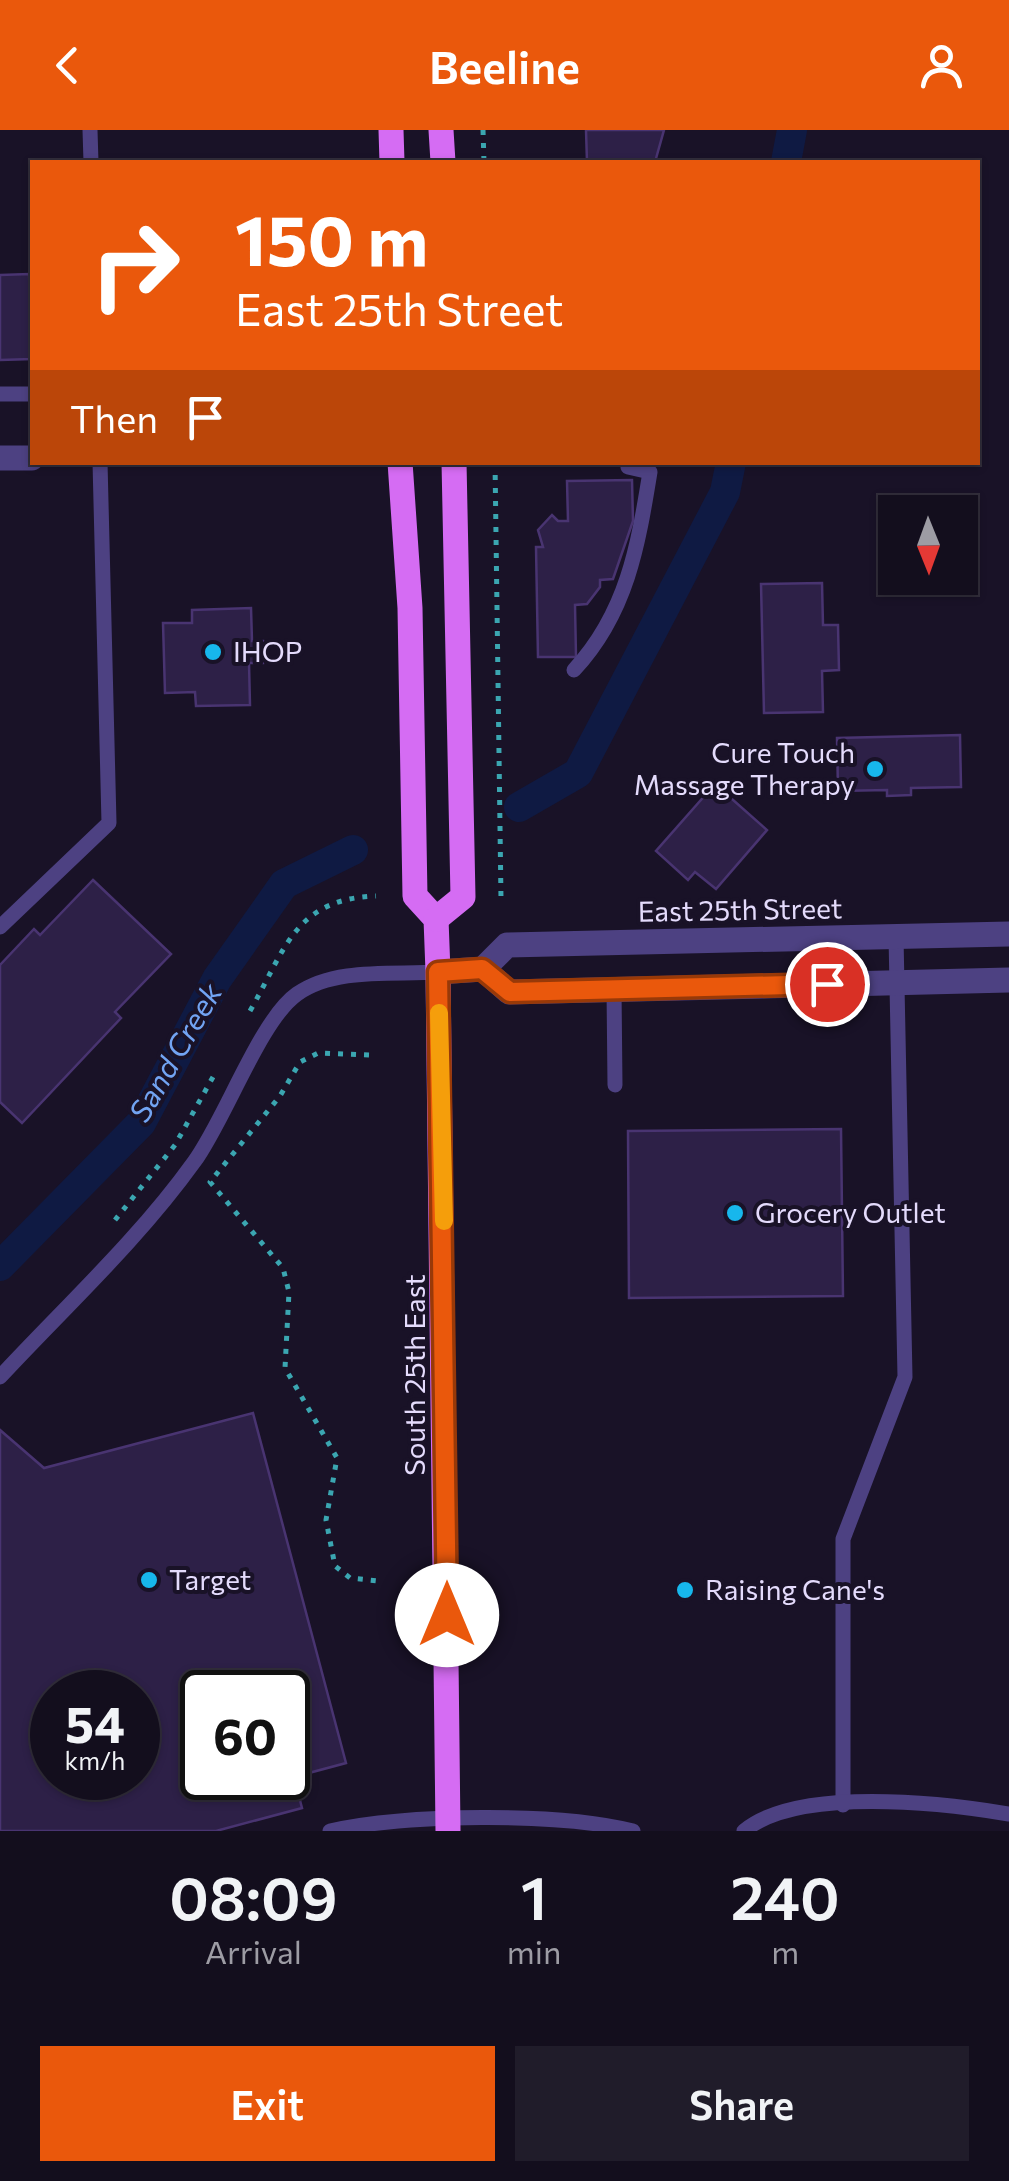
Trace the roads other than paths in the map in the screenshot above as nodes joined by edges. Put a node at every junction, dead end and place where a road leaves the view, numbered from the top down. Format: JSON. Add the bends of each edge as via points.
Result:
{"nodes":[{"id":1,"x":90,"y":130,"type":"edge"},
{"id":2,"x":391,"y":130,"type":"edge"},
{"id":3,"x":442,"y":130,"type":"edge"},
{"id":4,"x":91,"y":160,"type":"edge"},
{"id":5,"x":392,"y":160,"type":"edge"},
{"id":6,"x":443,"y":160,"type":"edge"},
{"id":7,"x":0,"y":394,"type":"edge"},
{"id":8,"x":30,"y":394,"type":"edge"},
{"id":9,"x":0,"y":458,"type":"edge"},
{"id":10,"x":30,"y":458,"type":"edge"},
{"id":11,"x":100,"y":465,"type":"edge"},
{"id":12,"x":400,"y":465,"type":"edge"},
{"id":13,"x":454,"y":465,"type":"edge"},
{"id":14,"x":628,"y":467,"type":"dead end"},
{"id":15,"x":574,"y":670,"type":"dead end"},
{"id":16,"x":436,"y":920,"type":"junction"},
{"id":17,"x":0,"y":927,"type":"edge"},
{"id":18,"x":1009,"y":934,"type":"edge"},
{"id":19,"x":896,"y":937,"type":"junction"},
{"id":20,"x":482,"y":969,"type":"junction"},
{"id":21,"x":438,"y":972,"type":"junction"},
{"id":22,"x":1009,"y":980,"type":"edge"},
{"id":23,"x":898,"y":983,"type":"junction"},
{"id":24,"x":614,"y":989,"type":"junction"},
{"id":25,"x":616,"y":1085,"type":"dead end"},
{"id":26,"x":0,"y":1377,"type":"edge"},
{"id":27,"x":843,"y":1805,"type":"junction"},
{"id":28,"x":1009,"y":1814,"type":"edge"},
{"id":29,"x":448,"y":1826,"type":"edge"},
{"id":30,"x":330,"y":1831,"type":"edge"},
{"id":31,"x":633,"y":1831,"type":"edge"},
{"id":32,"x":744,"y":1831,"type":"edge"}],
"edges":[{"from":1,"to":4,"type":"lane"},
{"from":2,"to":5,"type":"main road"},
{"from":3,"to":6,"type":"main road"},
{"from":7,"to":8,"type":"lane"},
{"from":9,"to":10,"type":"street"},
{"from":11,"to":17,"type":"lane","via":[[108,823]]},
{"from":12,"to":16,"type":"main road","name":"South 25th East","via":[[415,896]]},
{"from":13,"to":16,"type":"main road","via":[[462,897]]},
{"from":14,"to":15,"type":"lane","via":[[650,472],[639,540],[604,638]]},
{"from":16,"to":21,"type":"main road","name":"South 25th East"},
{"from":18,"to":19,"type":"street","name":"East 25th Street"},
{"from":19,"to":20,"type":"street","name":"East 25th Street","via":[[507,946]]},
{"from":19,"to":23,"type":"lane"},
{"from":20,"to":21,"type":"street","name":"East 25th Street"},
{"from":20,"to":24,"type":"street","via":[[510,992]]},
{"from":21,"to":26,"type":"lane","via":[[342,976],[295,995],[274,1020],[193,1164]]},
{"from":21,"to":29,"type":"main road","name":"South 25th East"},
{"from":22,"to":23,"type":"street"},
{"from":23,"to":24,"type":"street"},
{"from":23,"to":27,"type":"lane","via":[[905,1377],[843,1539]]},
{"from":24,"to":25,"type":"lane"},
{"from":27,"to":28,"type":"lane","via":[[961,1806]]},
{"from":27,"to":32,"type":"lane","via":[[777,1814]]},
{"from":29,"to":30,"type":"lane"},
{"from":29,"to":31,"type":"lane","via":[[592,1823]]}]}
